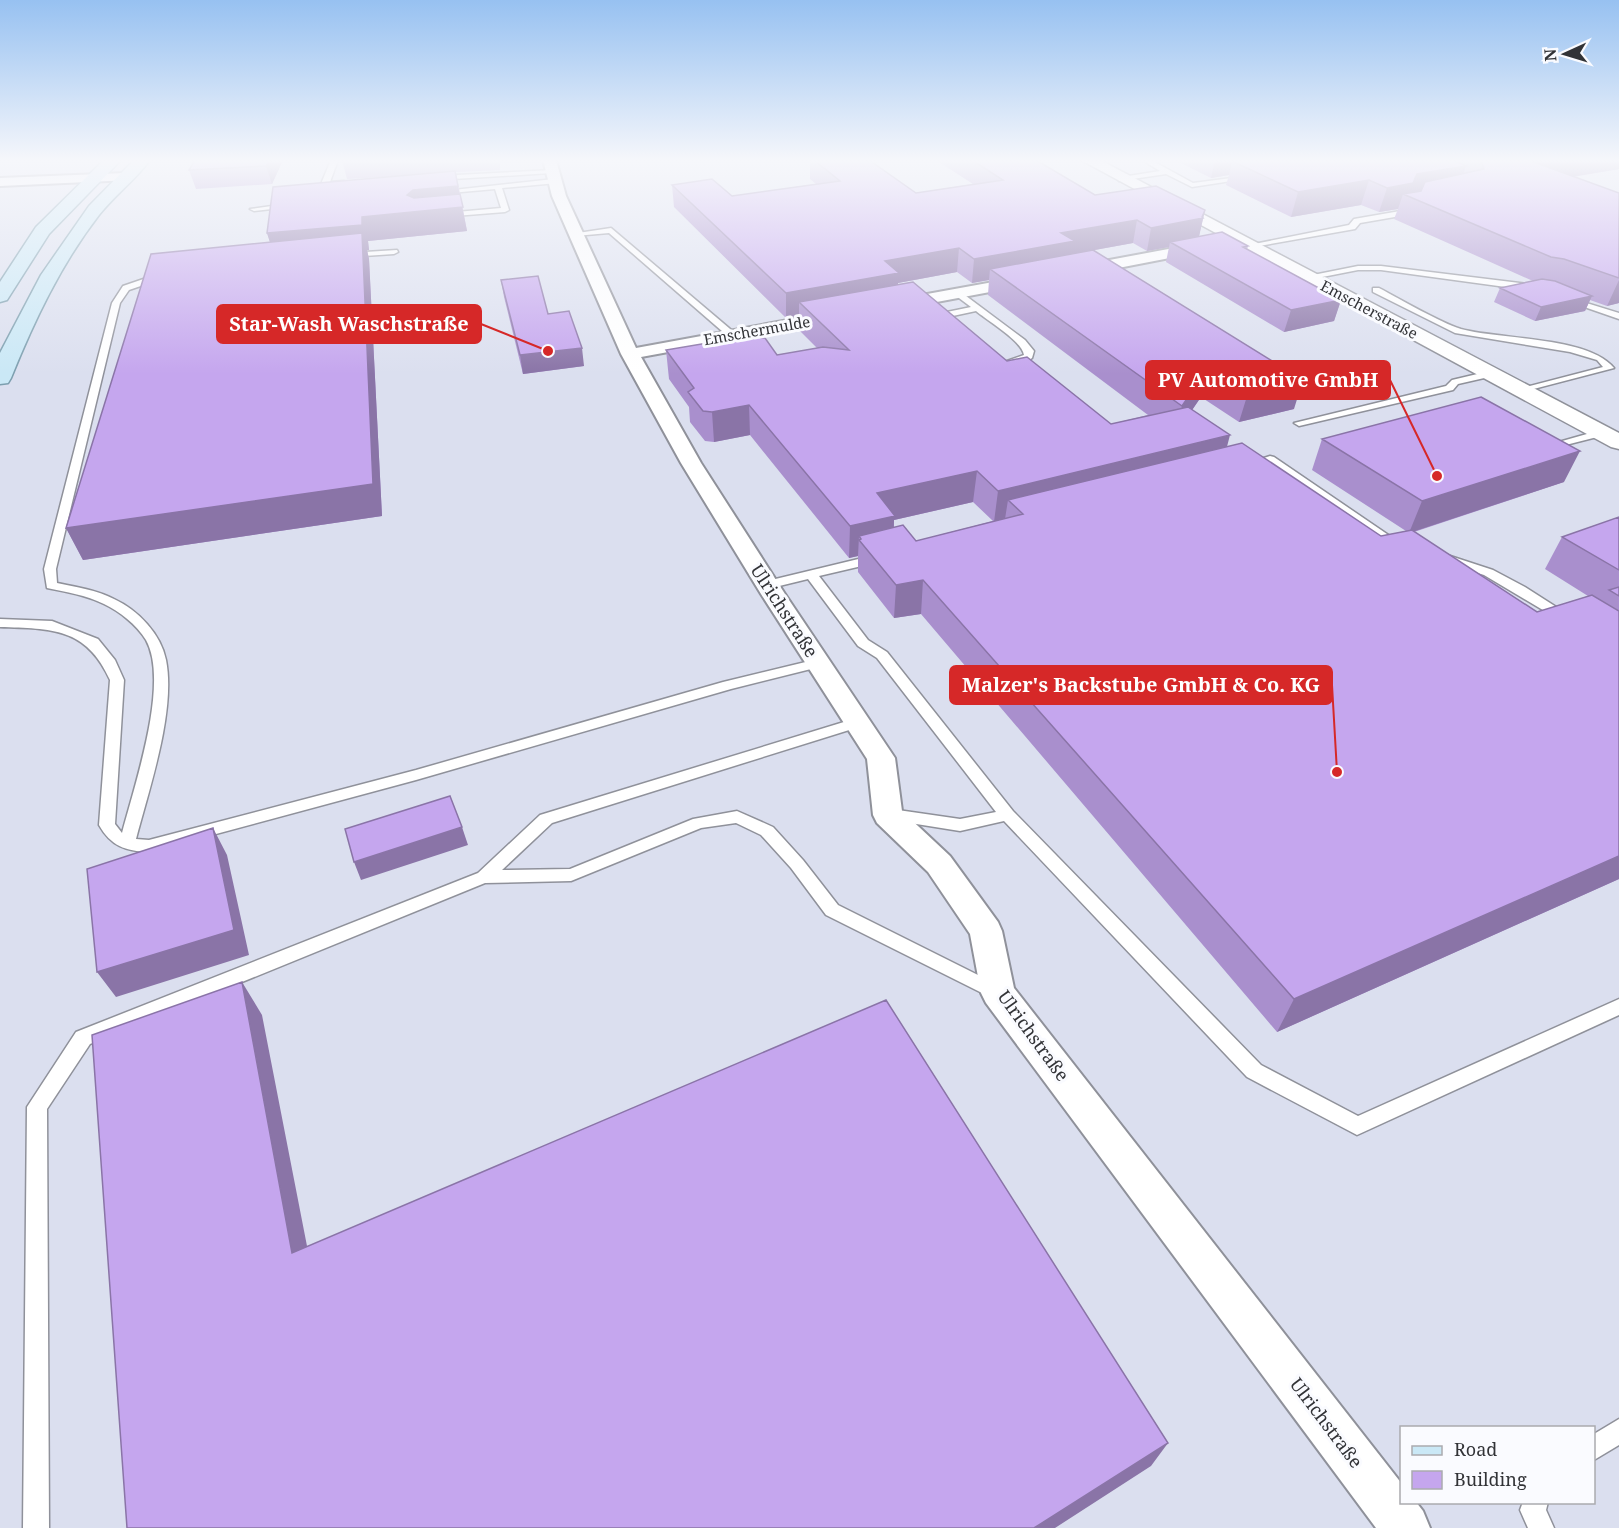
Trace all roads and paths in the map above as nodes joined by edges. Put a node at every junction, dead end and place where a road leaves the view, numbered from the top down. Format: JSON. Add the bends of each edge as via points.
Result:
{"nodes":[{"id":1,"x":42,"y":231,"type":"edge"},
{"id":2,"x":79,"y":231,"type":"edge"},
{"id":3,"x":599,"y":231,"type":"edge"},
{"id":4,"x":612,"y":231,"type":"edge"},
{"id":5,"x":1221,"y":231,"type":"edge"},
{"id":6,"x":1323,"y":231,"type":"edge"},
{"id":7,"x":575,"y":234,"type":"joint"},
{"id":8,"x":1243,"y":243,"type":"junction"},
{"id":9,"x":394,"y":252,"type":"dead end"},
{"id":10,"x":336,"y":256,"type":"edge"},
{"id":11,"x":177,"y":272,"type":"edge"},
{"id":12,"x":1064,"y":274,"type":"edge"},
{"id":13,"x":1307,"y":277,"type":"junction"},
{"id":14,"x":1040,"y":278,"type":"edge"},
{"id":15,"x":1376,"y":290,"type":"dead end"},
{"id":16,"x":1551,"y":291,"type":"edge"},
{"id":17,"x":958,"y":293,"type":"junction"},
{"id":18,"x":1562,"y":295,"type":"edge"},
{"id":19,"x":0,"y":296,"type":"edge"},
{"id":20,"x":978,"y":308,"type":"junction"},
{"id":21,"x":877,"y":309,"type":"edge"},
{"id":22,"x":854,"y":313,"type":"edge"},
{"id":23,"x":1619,"y":316,"type":"edge"},
{"id":24,"x":949,"y":328,"type":"edge"},
{"id":25,"x":732,"y":336,"type":"junction"},
{"id":26,"x":630,"y":354,"type":"junction"},
{"id":27,"x":1017,"y":373,"type":"edge"},
{"id":28,"x":1490,"y":374,"type":"junction"},
{"id":29,"x":0,"y":378,"type":"edge"},
{"id":30,"x":1521,"y":391,"type":"junction"},
{"id":31,"x":1299,"y":423,"type":"dead end"},
{"id":32,"x":1610,"y":437,"type":"edge"},
{"id":33,"x":1532,"y":451,"type":"edge"},
{"id":34,"x":1236,"y":468,"type":"edge"},
{"id":35,"x":892,"y":555,"type":"edge"},
{"id":36,"x":812,"y":575,"type":"junction"},
{"id":37,"x":767,"y":585,"type":"junction"},
{"id":38,"x":0,"y":623,"type":"edge"},
{"id":39,"x":1581,"y":627,"type":"edge"},
{"id":40,"x":818,"y":663,"type":"junction"},
{"id":41,"x":857,"y":723,"type":"junction"},
{"id":42,"x":888,"y":815,"type":"junction"},
{"id":43,"x":1007,"y":815,"type":"junction"},
{"id":44,"x":127,"y":844,"type":"junction"},
{"id":45,"x":484,"y":877,"type":"junction"},
{"id":46,"x":998,"y":993,"type":"junction"},
{"id":47,"x":1619,"y":1007,"type":"edge"},
{"id":48,"x":1619,"y":1431,"type":"edge"},
{"id":49,"x":1595,"y":1447,"type":"edge"},
{"id":50,"x":1536,"y":1504,"type":"edge"},
{"id":51,"x":36,"y":1528,"type":"edge"},
{"id":52,"x":1406,"y":1528,"type":"edge"},
{"id":53,"x":1541,"y":1528,"type":"edge"}],
"edges":[{"from":1,"to":19,"type":"main road"},
{"from":2,"to":29,"type":"main road","via":[[22,328]]},
{"from":3,"to":7,"type":"lane"},
{"from":4,"to":25,"type":"lane"},
{"from":5,"to":8,"type":"street","name":"Emscherstraße"},
{"from":6,"to":8,"type":"lane"},
{"from":7,"to":26,"type":"street","name":"Ulrichstraße"},
{"from":8,"to":12,"type":"street"},
{"from":8,"to":13,"type":"street","name":"Emscherstraße"},
{"from":9,"to":10,"type":"lane"},
{"from":11,"to":44,"type":"lane","via":[[126,288],[116,303],[50,569],[51,585],[109,601],[126,612],[153,641],[161,693]]},
{"from":13,"to":16,"type":"lane","via":[[1381,268]]},
{"from":13,"to":28,"type":"street","name":"Emscherstraße"},
{"from":14,"to":17,"type":"street"},
{"from":15,"to":30,"type":"lane","via":[[1458,331],[1572,349],[1600,358],[1610,368]]},
{"from":17,"to":20,"type":"lane"},
{"from":17,"to":21,"type":"street"},
{"from":18,"to":23,"type":"lane"},
{"from":20,"to":24,"type":"lane","via":[[941,316],[940,321]]},
{"from":20,"to":27,"type":"lane","via":[[1029,351],[1023,360],[1004,363]]},
{"from":22,"to":25,"type":"street","name":"Emschermulde"},
{"from":25,"to":26,"type":"street","name":"Emschermulde"},
{"from":26,"to":37,"type":"street","name":"Ulrichstraße","via":[[691,463]]},
{"from":28,"to":30,"type":"street","name":"Emscherstraße"},
{"from":28,"to":31,"type":"lane","via":[[1455,382],[1449,388]]},
{"from":30,"to":32,"type":"street","name":"Emscherstraße"},
{"from":32,"to":33,"type":"lane"},
{"from":34,"to":39,"type":"lane","via":[[1270,459],[1401,548],[1456,559],[1495,573]]},
{"from":35,"to":36,"type":"lane"},
{"from":36,"to":37,"type":"lane"},
{"from":36,"to":43,"type":"lane","via":[[863,643],[882,655]]},
{"from":37,"to":40,"type":"street","name":"Ulrichstraße"},
{"from":38,"to":44,"type":"lane","via":[[52,625],[93,642],[108,660],[117,680],[107,825],[115,838]]},
{"from":40,"to":41,"type":"street","name":"Ulrichstraße"},
{"from":40,"to":44,"type":"lane","via":[[161,843]]},
{"from":41,"to":42,"type":"street","name":"Ulrichstraße","via":[[881,758]]},
{"from":41,"to":45,"type":"lane","via":[[546,819]]},
{"from":42,"to":43,"type":"lane","via":[[960,825]]},
{"from":42,"to":46,"type":"street","name":"Ulrichstraße","via":[[939,864],[986,931]]},
{"from":43,"to":47,"type":"lane","via":[[1254,1071],[1357,1126]]},
{"from":45,"to":46,"type":"lane","via":[[571,875],[699,823],[737,817],[767,831],[832,910]]},
{"from":45,"to":51,"type":"lane","via":[[83,1038],[37,1107]]},
{"from":46,"to":52,"type":"street","name":"Ulrichstraße"},
{"from":48,"to":49,"type":"lane"},
{"from":50,"to":53,"type":"lane","via":[[1533,1510]]}]}
